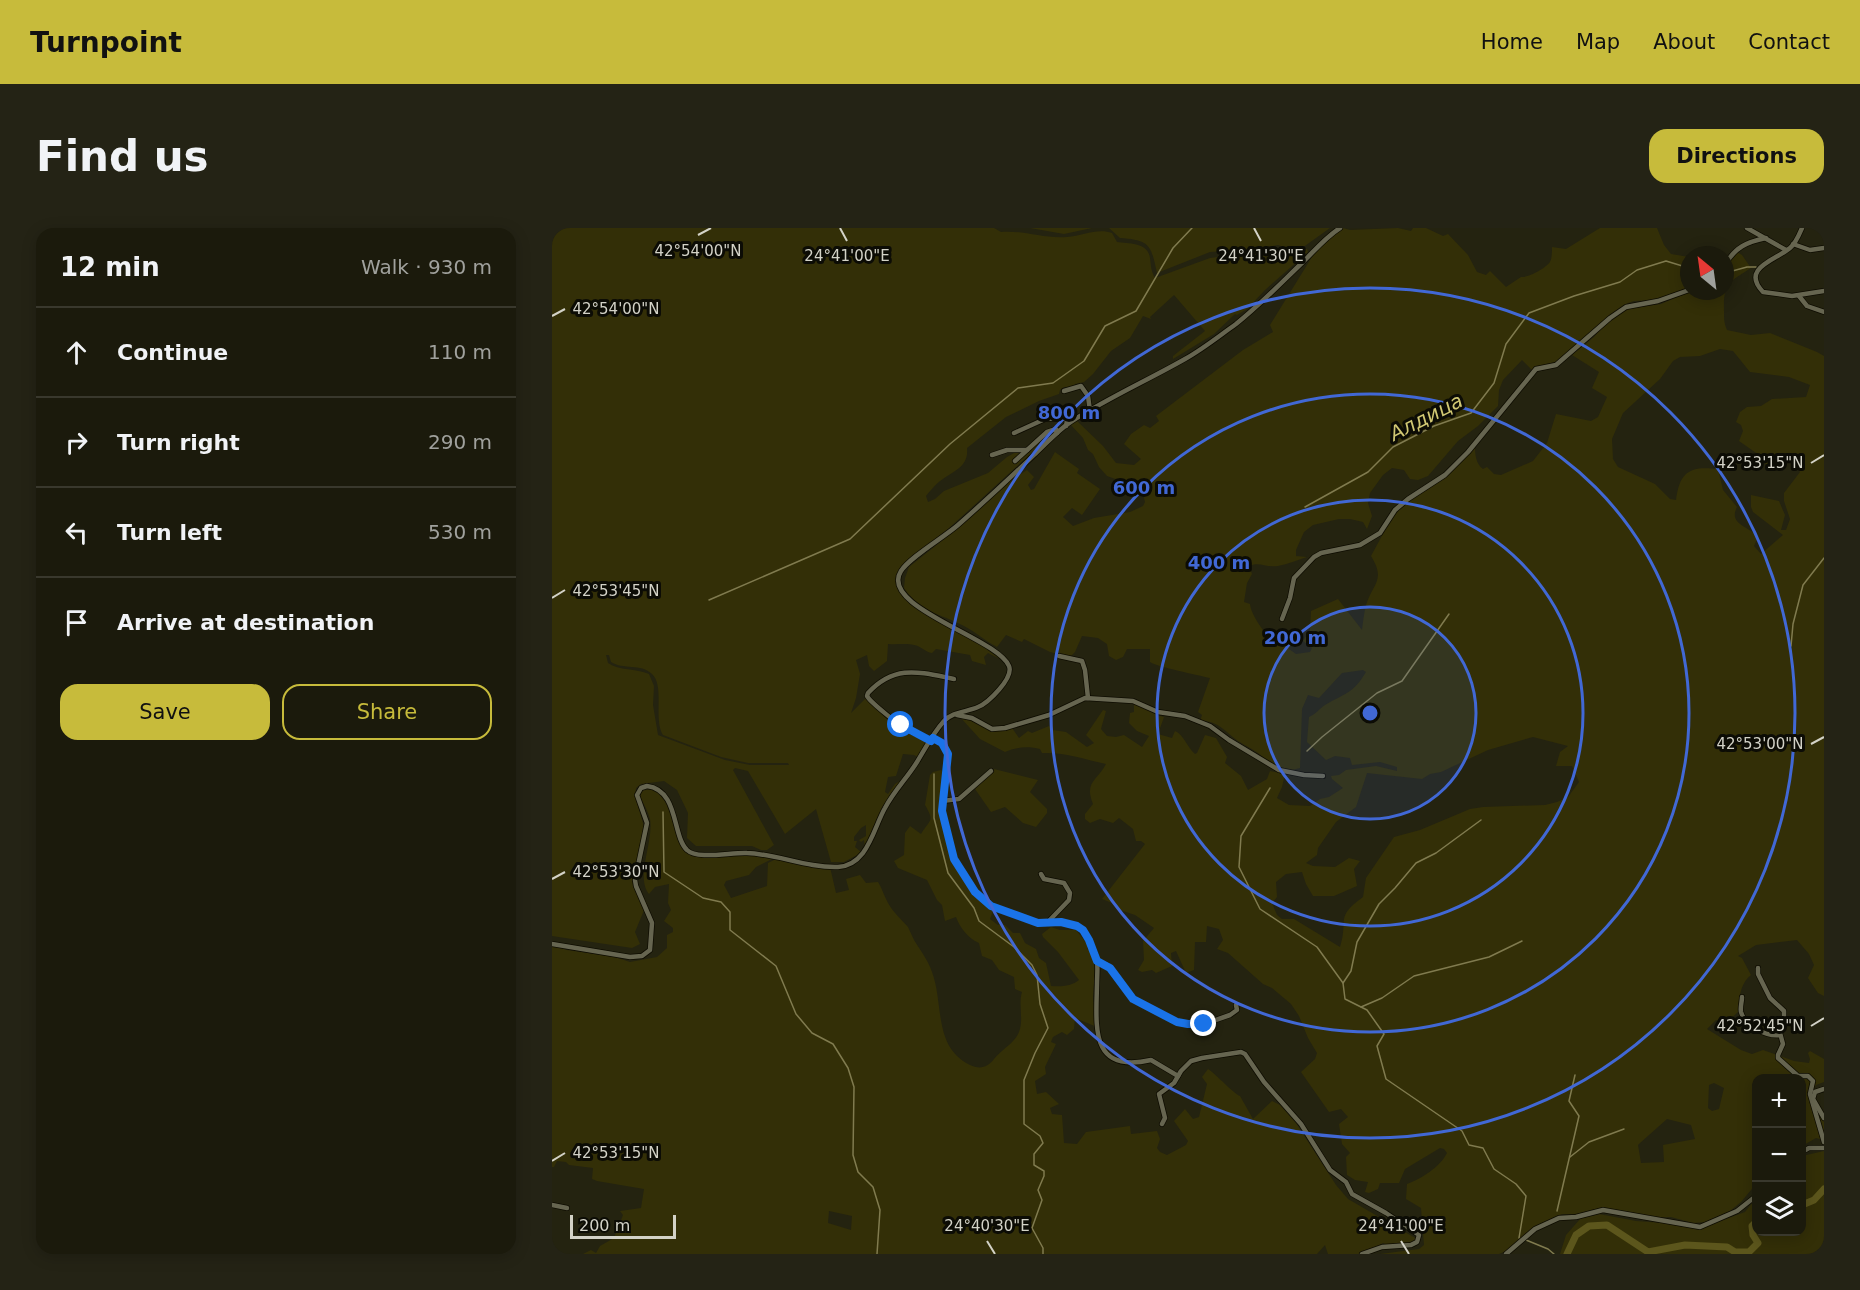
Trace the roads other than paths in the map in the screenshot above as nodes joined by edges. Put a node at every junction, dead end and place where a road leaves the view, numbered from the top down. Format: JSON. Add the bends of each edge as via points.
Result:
{"nodes":[{"id":1,"x":1340,"y":228,"type":"edge"},
{"id":2,"x":1747,"y":228,"type":"edge"},
{"id":3,"x":1802,"y":228,"type":"edge"},
{"id":4,"x":1766,"y":238,"type":"junction"},
{"id":5,"x":1794,"y":244,"type":"junction"},
{"id":6,"x":1824,"y":248,"type":"edge"},
{"id":7,"x":1787,"y":251,"type":"junction"},
{"id":8,"x":1734,"y":252,"type":"edge"},
{"id":9,"x":1824,"y":291,"type":"edge"},
{"id":10,"x":1680,"y":294,"type":"edge"},
{"id":11,"x":1799,"y":296,"type":"junction"},
{"id":12,"x":1824,"y":312,"type":"edge"},
{"id":13,"x":1064,"y":391,"type":"dead end"},
{"id":14,"x":1090,"y":411,"type":"junction"},
{"id":15,"x":1039,"y":422,"type":"junction"},
{"id":16,"x":1066,"y":426,"type":"junction"},
{"id":17,"x":1014,"y":433,"type":"dead end"},
{"id":18,"x":1046,"y":433,"type":"junction"},
{"id":19,"x":1057,"y":434,"type":"junction"},
{"id":20,"x":1027,"y":450,"type":"junction"},
{"id":21,"x":992,"y":455,"type":"dead end"},
{"id":22,"x":1015,"y":461,"type":"dead end"},
{"id":23,"x":1281,"y":619,"type":"dead end"},
{"id":24,"x":1059,"y":656,"type":"dead end"},
{"id":25,"x":954,"y":679,"type":"dead end"},
{"id":26,"x":1088,"y":698,"type":"junction"},
{"id":27,"x":954,"y":714,"type":"junction"},
{"id":28,"x":932,"y":739,"type":"junction"},
{"id":29,"x":991,"y":771,"type":"dead end"},
{"id":30,"x":1323,"y":776,"type":"dead end"},
{"id":31,"x":942,"y":801,"type":"junction"},
{"id":32,"x":1041,"y":873,"type":"dead end"},
{"id":33,"x":1047,"y":923,"type":"junction"},
{"id":34,"x":552,"y":944,"type":"edge"},
{"id":35,"x":1097,"y":961,"type":"junction"},
{"id":36,"x":1758,"y":968,"type":"dead end"},
{"id":37,"x":1742,"y":997,"type":"dead end"},
{"id":38,"x":1236,"y":1005,"type":"dead end"},
{"id":39,"x":1780,"y":1035,"type":"junction"},
{"id":40,"x":1178,"y":1076,"type":"junction"},
{"id":41,"x":1824,"y":1089,"type":"edge"},
{"id":42,"x":1813,"y":1102,"type":"junction"},
{"id":43,"x":1824,"y":1119,"type":"edge"},
{"id":44,"x":1162,"y":1124,"type":"dead end"},
{"id":45,"x":1824,"y":1142,"type":"edge"},
{"id":46,"x":1824,"y":1148,"type":"edge"},
{"id":47,"x":1806,"y":1150,"type":"edge"},
{"id":48,"x":1752,"y":1199,"type":"edge"},
{"id":49,"x":552,"y":1205,"type":"edge"},
{"id":50,"x":567,"y":1208,"type":"dead end"},
{"id":51,"x":1509,"y":1253,"type":"edge"},
{"id":52,"x":1362,"y":1254,"type":"edge"}],
"edges":[{"from":1,"to":14,"type":"street","via":[[1239,321],[1188,357]]},
{"from":2,"to":4,"type":"street"},
{"from":3,"to":5,"type":"street"},
{"from":4,"to":7,"type":"street"},
{"from":4,"to":8,"type":"street","via":[[1745,243]]},
{"from":5,"to":6,"type":"street","via":[[1802,249]]},
{"from":5,"to":7,"type":"street"},
{"from":7,"to":11,"type":"street","via":[[1762,266],[1756,281],[1763,292]]},
{"from":9,"to":11,"type":"street"},
{"from":10,"to":23,"type":"street","via":[[1626,308],[1556,365],[1536,369],[1468,452],[1445,475],[1395,510],[1380,533],[1360,545],[1314,557],[1294,579]]},
{"from":11,"to":12,"type":"street","via":[[1807,306]]},
{"from":13,"to":14,"type":"street","via":[[1082,387],[1090,400]]},
{"from":14,"to":16,"type":"street"},
{"from":15,"to":16,"type":"street","via":[[1064,417]]},
{"from":15,"to":17,"type":"street"},
{"from":15,"to":18,"type":"street"},
{"from":16,"to":19,"type":"street"},
{"from":18,"to":19,"type":"street","via":[[1054,429]]},
{"from":18,"to":20,"type":"street"},
{"from":19,"to":27,"type":"street","via":[[960,523],[903,568],[898,578],[900,591],[911,602],[1003,657],[1011,668],[1008,679],[984,704]]},
{"from":20,"to":21,"type":"street"},
{"from":20,"to":22,"type":"street"},
{"from":24,"to":26,"type":"street","via":[[1083,663]]},
{"from":25,"to":28,"type":"street","via":[[897,673],[868,693],[871,702],[901,725]]},
{"from":26,"to":27,"type":"street","via":[[1049,716],[1005,728],[987,727]]},
{"from":26,"to":30,"type":"street","via":[[1133,701],[1158,712],[1185,716],[1215,729],[1279,770]]},
{"from":27,"to":28,"type":"street"},
{"from":28,"to":31,"type":"street","via":[[942,743],[948,754]]},
{"from":28,"to":34,"type":"street","via":[[886,806],[866,850],[854,862],[841,867],[753,853],[694,854],[684,847],[668,802],[652,786],[642,788],[637,795],[647,819],[647,830],[635,880],[652,923],[650,950],[642,956],[630,957]]},
{"from":29,"to":31,"type":"street","via":[[959,799]]},
{"from":31,"to":33,"type":"street","via":[[954,859],[975,892],[998,909]]},
{"from":32,"to":33,"type":"street","via":[[1044,879],[1064,883],[1070,893],[1069,900]]},
{"from":33,"to":35,"type":"street","via":[[1061,922],[1081,928]]},
{"from":35,"to":38,"type":"street","via":[[1107,965],[1136,1001],[1183,1023],[1214,1022],[1234,1014]]},
{"from":35,"to":40,"type":"street","via":[[1099,1042],[1105,1054],[1124,1062],[1151,1060]]},
{"from":36,"to":39,"type":"street","via":[[1770,998],[1784,1013]]},
{"from":37,"to":39,"type":"street","via":[[1741,1011],[1747,1021],[1765,1035]]},
{"from":39,"to":42,"type":"street","via":[[1783,1044],[1778,1058],[1798,1076],[1808,1076],[1813,1081]]},
{"from":40,"to":44,"type":"street","via":[[1159,1094],[1165,1118]]},
{"from":40,"to":52,"type":"street","via":[[1197,1059],[1245,1054],[1352,1194],[1419,1235],[1411,1245],[1382,1247]]},
{"from":41,"to":42,"type":"street","via":[[1815,1092]]},
{"from":42,"to":43,"type":"street"},
{"from":42,"to":45,"type":"street"},
{"from":46,"to":47,"type":"street"},
{"from":48,"to":51,"type":"street","via":[[1737,1211],[1700,1227],[1603,1210],[1559,1218],[1535,1229]]},
{"from":49,"to":50,"type":"street"}]}
